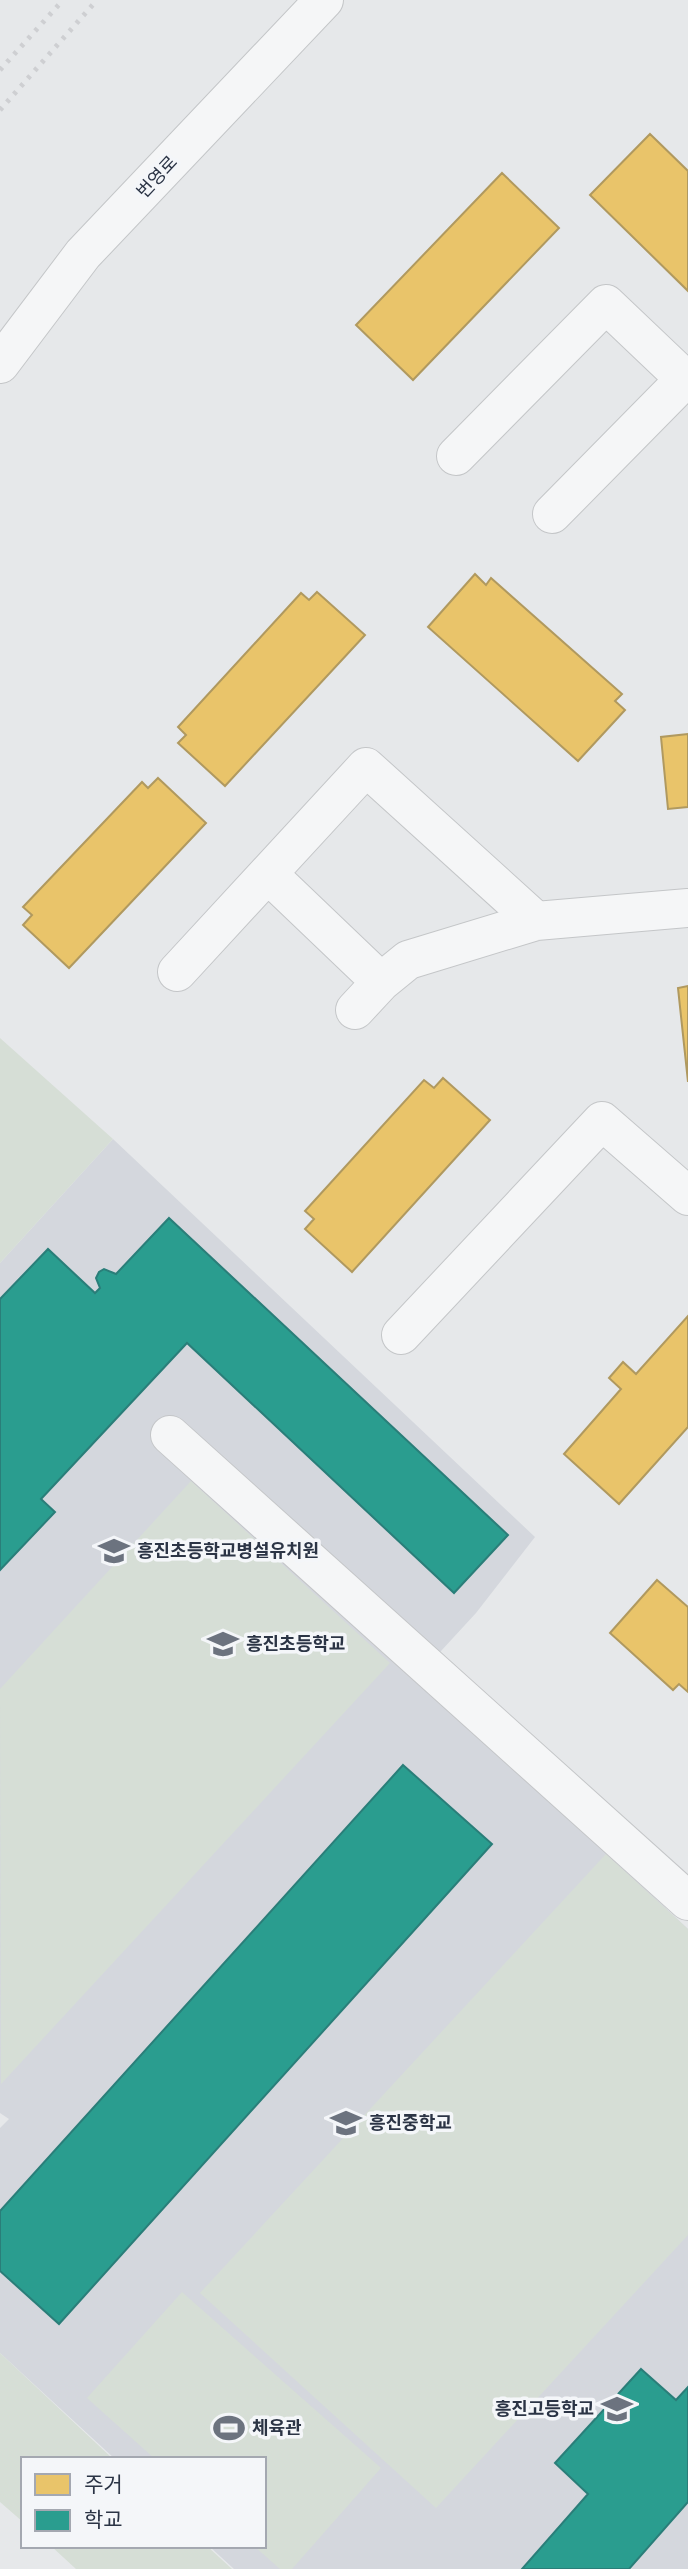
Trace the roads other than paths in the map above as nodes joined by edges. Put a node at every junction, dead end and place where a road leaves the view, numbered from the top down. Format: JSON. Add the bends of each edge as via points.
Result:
{"nodes":[{"id":1,"x":324,"y":0,"type":"edge"},
{"id":2,"x":0,"y":363,"type":"edge"},
{"id":3,"x":686,"y":381,"type":"edge"},
{"id":4,"x":456,"y":456,"type":"dead end"},
{"id":5,"x":552,"y":514,"type":"dead end"},
{"id":6,"x":268,"y":874,"type":"junction"},
{"id":7,"x":688,"y":908,"type":"edge"},
{"id":8,"x":536,"y":921,"type":"junction"},
{"id":9,"x":177,"y":972,"type":"dead end"},
{"id":10,"x":381,"y":982,"type":"junction"},
{"id":11,"x":355,"y":1010,"type":"dead end"},
{"id":12,"x":688,"y":1196,"type":"edge"},
{"id":13,"x":401,"y":1335,"type":"dead end"},
{"id":14,"x":170,"y":1435,"type":"dead end"},
{"id":15,"x":688,"y":1900,"type":"edge"}],
"edges":[{"from":1,"to":2,"type":"street","name":"번영로","via":[[83,254]]},
{"from":3,"to":4,"type":"street","via":[[606,304]]},
{"from":3,"to":5,"type":"street"},
{"from":6,"to":8,"type":"street","via":[[366,767]]},
{"from":6,"to":9,"type":"street"},
{"from":6,"to":10,"type":"street"},
{"from":7,"to":8,"type":"street"},
{"from":8,"to":10,"type":"street","via":[[408,960]]},
{"from":10,"to":11,"type":"street"},
{"from":12,"to":13,"type":"street","via":[[602,1121]]},
{"from":14,"to":15,"type":"street"}]}
